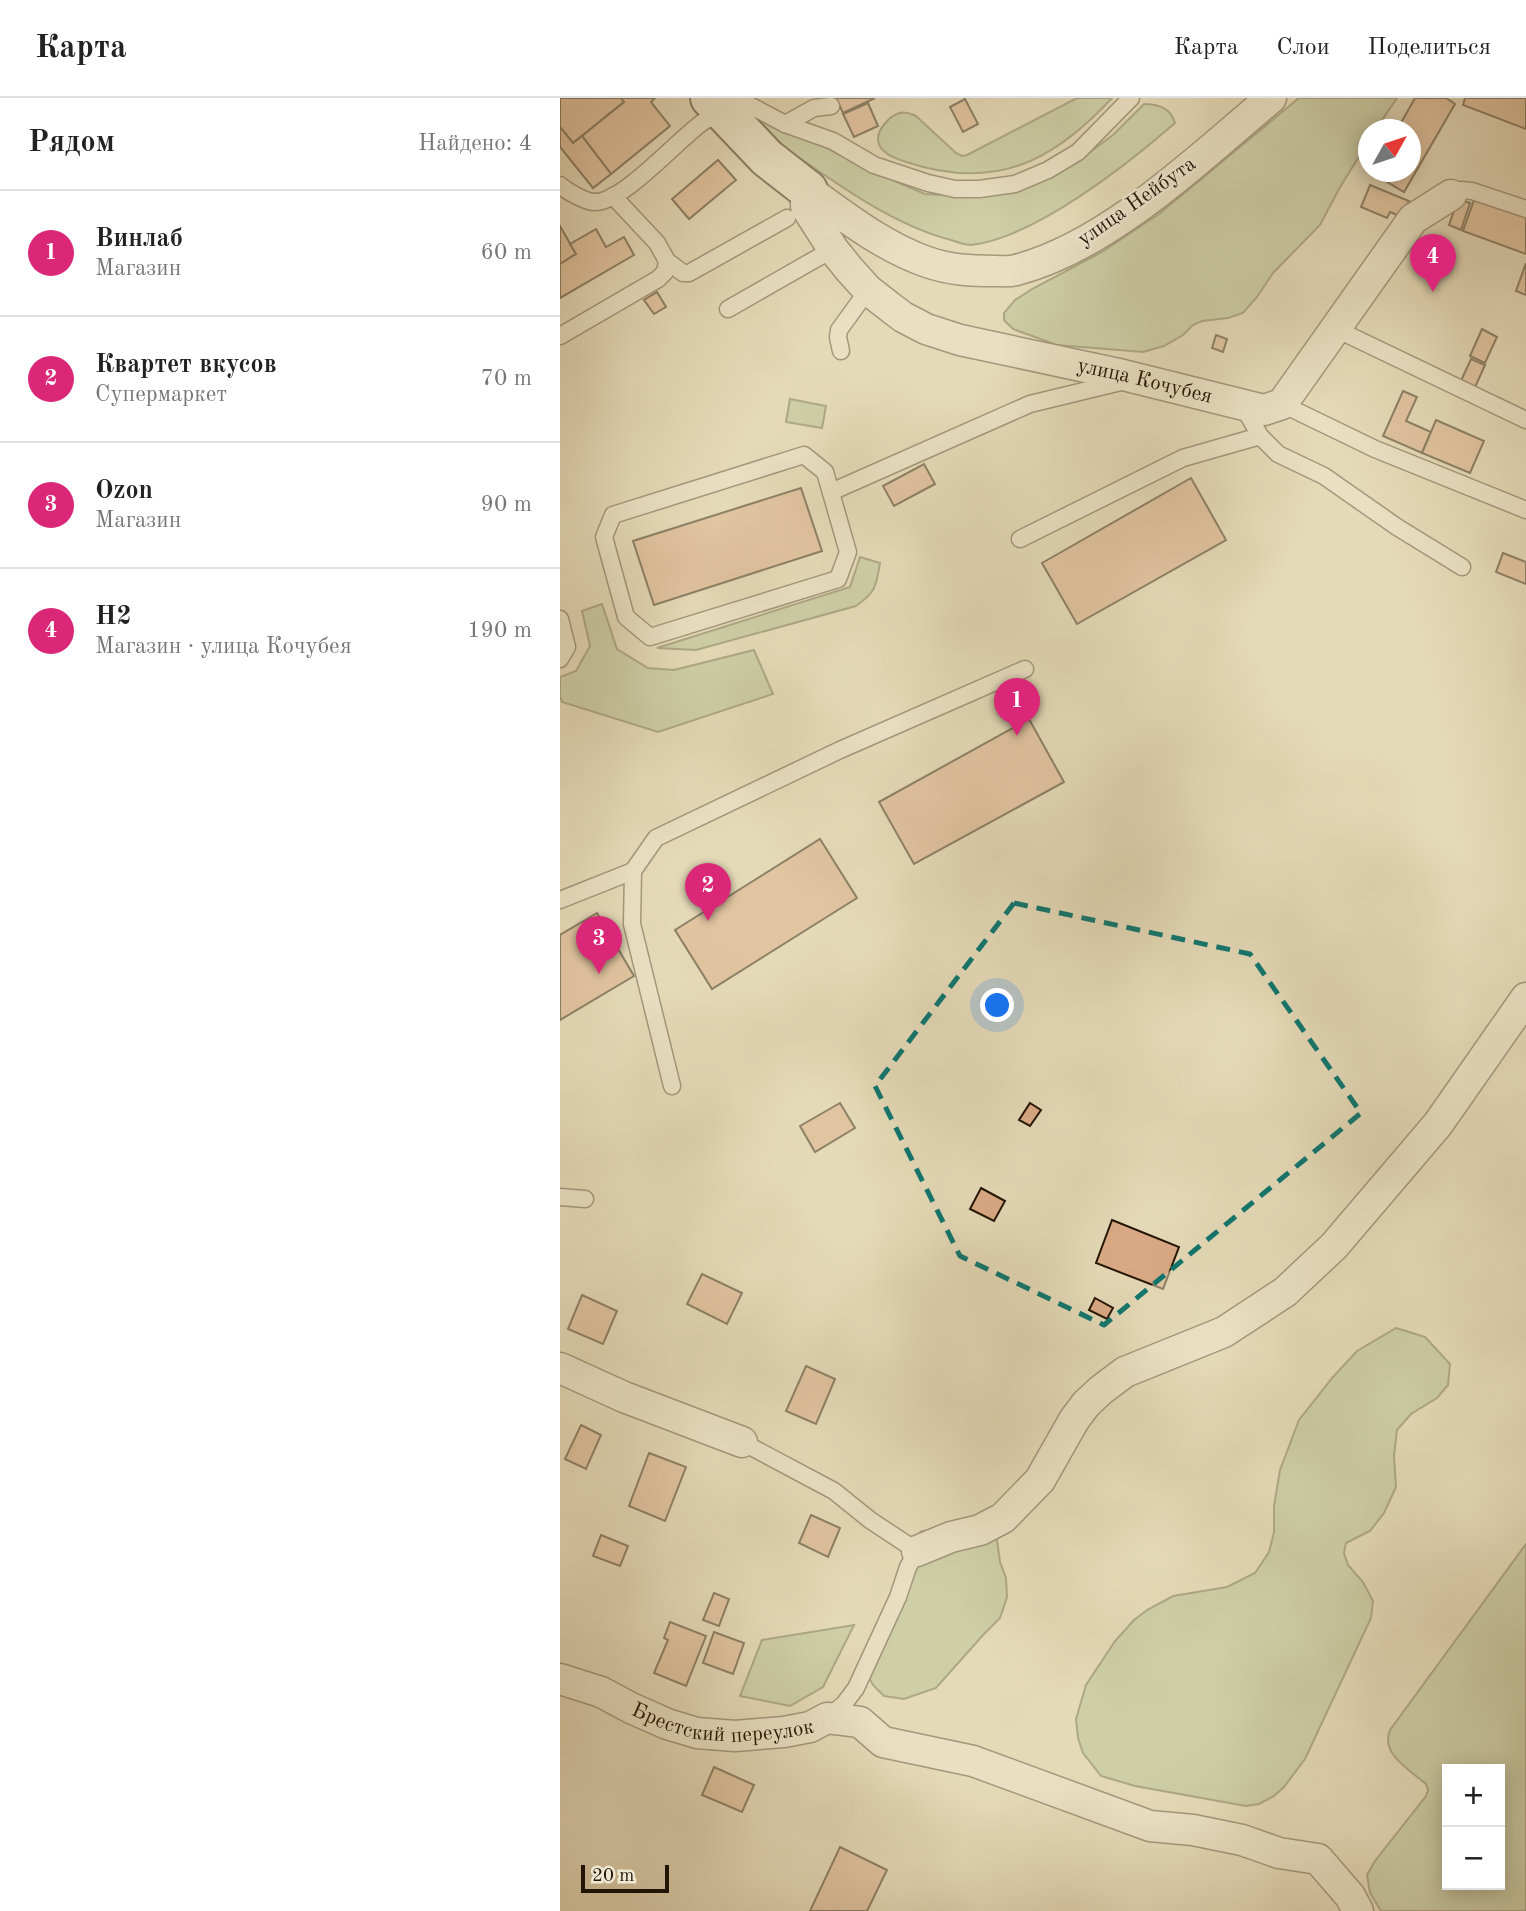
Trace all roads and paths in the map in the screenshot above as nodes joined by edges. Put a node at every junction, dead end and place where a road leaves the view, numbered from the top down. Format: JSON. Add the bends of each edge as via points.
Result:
{"nodes":[{"id":1,"x":1130,"y":98,"type":"edge"},
{"id":2,"x":1271,"y":98,"type":"edge"},
{"id":3,"x":721,"y":102,"type":"edge"},
{"id":4,"x":831,"y":106,"type":"dead end"},
{"id":5,"x":785,"y":124,"type":"junction"},
{"id":6,"x":562,"y":190,"type":"edge"},
{"id":7,"x":1451,"y":195,"type":"joint"},
{"id":8,"x":613,"y":196,"type":"junction"},
{"id":9,"x":798,"y":204,"type":"junction"},
{"id":10,"x":1526,"y":209,"type":"edge"},
{"id":11,"x":832,"y":249,"type":"junction"},
{"id":12,"x":667,"y":261,"type":"junction"},
{"id":13,"x":868,"y":289,"type":"junction"},
{"id":14,"x":728,"y":309,"type":"dead end"},
{"id":15,"x":1336,"y":328,"type":"junction"},
{"id":16,"x":560,"y":336,"type":"edge"},
{"id":17,"x":841,"y":351,"type":"dead end"},
{"id":18,"x":1137,"y":379,"type":"junction"},
{"id":19,"x":1282,"y":404,"type":"junction"},
{"id":20,"x":1243,"y":406,"type":"junction"},
{"id":21,"x":1526,"y":420,"type":"edge"},
{"id":22,"x":1260,"y":436,"type":"junction"},
{"id":23,"x":831,"y":492,"type":"junction"},
{"id":24,"x":1526,"y":510,"type":"edge"},
{"id":25,"x":1020,"y":538,"type":"dead end"},
{"id":26,"x":1462,"y":567,"type":"dead end"},
{"id":27,"x":560,"y":619,"type":"edge"},
{"id":28,"x":560,"y":659,"type":"edge"},
{"id":29,"x":1025,"y":669,"type":"dead end"},
{"id":30,"x":633,"y":871,"type":"junction"},
{"id":31,"x":560,"y":900,"type":"edge"},
{"id":32,"x":1526,"y":998,"type":"edge"},
{"id":33,"x":673,"y":1086,"type":"dead end"},
{"id":34,"x":560,"y":1197,"type":"edge"},
{"id":35,"x":584,"y":1199,"type":"dead end"},
{"id":36,"x":560,"y":1368,"type":"edge"},
{"id":37,"x":742,"y":1442,"type":"joint"},
{"id":38,"x":917,"y":1551,"type":"junction"},
{"id":39,"x":560,"y":1679,"type":"edge"},
{"id":40,"x":827,"y":1718,"type":"junction"},
{"id":41,"x":1358,"y":1911,"type":"edge"}],
"edges":[{"from":1,"to":5,"type":"lane","via":[[1078,152],[1015,184],[979,189],[928,183],[874,165],[833,141]]},
{"from":2,"to":9,"type":"street","name":"улица Нейбута","via":[[1150,198],[1093,237],[1013,271],[961,271],[929,263],[903,253],[846,218]]},
{"from":3,"to":5,"type":"lane"},
{"from":3,"to":8,"type":"lane","via":[[704,122]]},
{"from":3,"to":9,"type":"street","name":"улица Нейбута"},
{"from":4,"to":5,"type":"lane","via":[[814,108]]},
{"from":6,"to":8,"type":"lane","via":[[593,202]]},
{"from":7,"to":10,"type":"lane","via":[[1472,191]]},
{"from":7,"to":15,"type":"street","via":[[1413,219]]},
{"from":8,"to":12,"type":"lane","via":[[657,243]]},
{"from":9,"to":11,"type":"street","name":"улица Кочубея","via":[[806,198],[806,207]]},
{"from":9,"to":12,"type":"lane","via":[[689,273]]},
{"from":11,"to":13,"type":"street","name":"улица Кочубея"},
{"from":11,"to":14,"type":"lane"},
{"from":12,"to":16,"type":"lane","via":[[658,279]]},
{"from":13,"to":17,"type":"lane","via":[[842,323]]},
{"from":13,"to":18,"type":"street","name":"улица Кочубея","via":[[926,329]]},
{"from":15,"to":19,"type":"street"},
{"from":15,"to":21,"type":"lane"},
{"from":18,"to":20,"type":"street","name":"улица Кочубея"},
{"from":18,"to":23,"type":"lane","via":[[1030,404]]},
{"from":19,"to":20,"type":"street","name":"улица Кочубея","via":[[1264,410]]},
{"from":19,"to":24,"type":"lane","via":[[1375,449]]},
{"from":20,"to":22,"type":"lane"},
{"from":22,"to":25,"type":"lane","via":[[1183,458]]},
{"from":22,"to":26,"type":"lane","via":[[1278,454],[1324,476]]},
{"from":23,"to":23,"type":"lane","via":[[825,472],[804,455],[613,515],[604,537],[626,617],[650,637],[838,579],[848,552]]},
{"from":27,"to":28,"type":"lane","via":[[567,646]]},
{"from":29,"to":30,"type":"lane","via":[[656,838]]},
{"from":30,"to":31,"type":"lane"},
{"from":30,"to":33,"type":"lane","via":[[632,924]]},
{"from":32,"to":38,"type":"street","via":[[1438,1124],[1334,1245],[1286,1292],[1224,1332],[1125,1372],[1086,1404],[1040,1480],[1003,1518]]},
{"from":34,"to":35,"type":"lane"},
{"from":36,"to":37,"type":"street"},
{"from":37,"to":38,"type":"lane","via":[[834,1491]]},
{"from":38,"to":40,"type":"lane","via":[[856,1688]]},
{"from":39,"to":40,"type":"street","name":"Брестский переулок","via":[[697,1733],[784,1732]]},
{"from":40,"to":41,"type":"street","name":"Брестский переулок","via":[[860,1722],[883,1742],[973,1761],[1150,1826],[1193,1830],[1318,1860]]}]}
